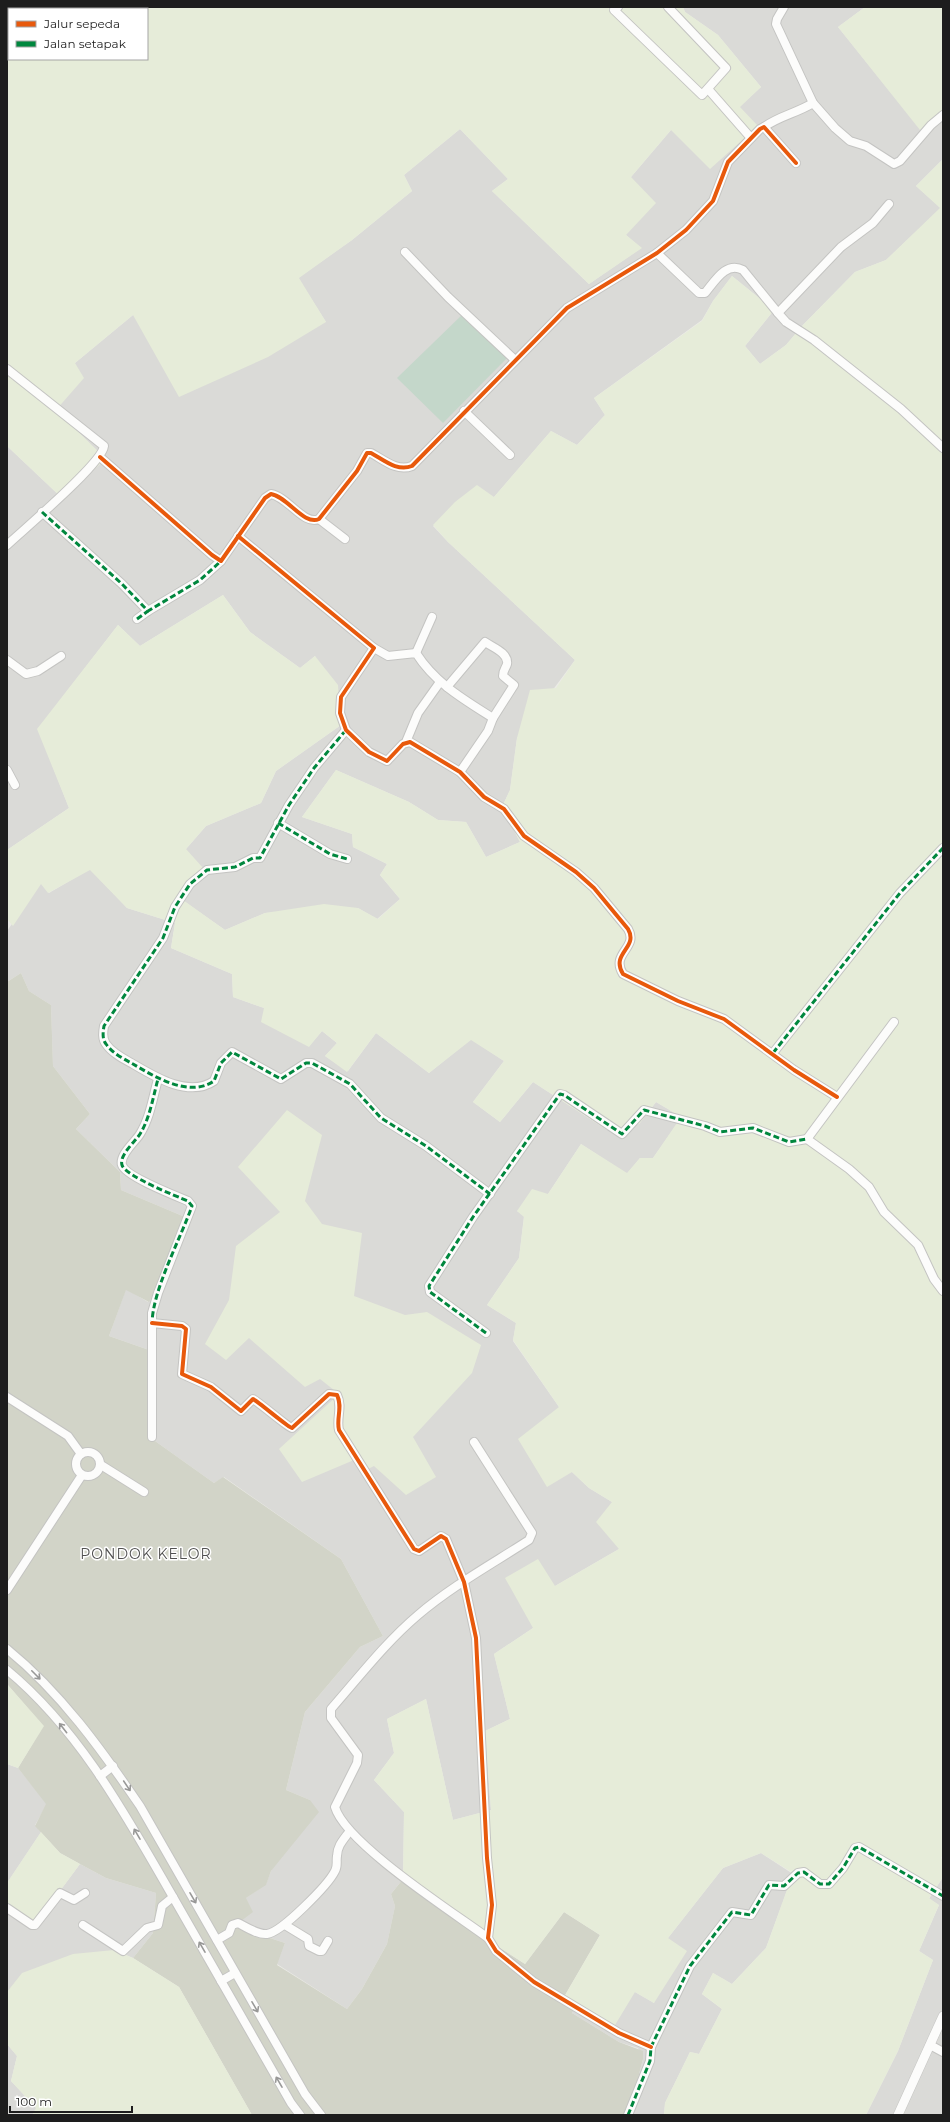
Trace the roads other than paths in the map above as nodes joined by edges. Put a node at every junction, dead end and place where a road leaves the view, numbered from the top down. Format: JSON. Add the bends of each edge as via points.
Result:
{"nodes":[{"id":1,"x":618,"y":7,"type":"edge"},
{"id":2,"x":668,"y":7,"type":"edge"},
{"id":3,"x":784,"y":7,"type":"edge"},
{"id":4,"x":708,"y":88,"type":"junction"},
{"id":5,"x":813,"y":103,"type":"junction"},
{"id":6,"x":943,"y":115,"type":"edge"},
{"id":7,"x":764,"y":127,"type":"junction"},
{"id":8,"x":751,"y":138,"type":"junction"},
{"id":9,"x":796,"y":163,"type":"dead end"},
{"id":10,"x":889,"y":204,"type":"dead end"},
{"id":11,"x":405,"y":252,"type":"dead end"},
{"id":12,"x":657,"y":253,"type":"junction"},
{"id":13,"x":778,"y":313,"type":"junction"},
{"id":14,"x":515,"y":360,"type":"junction"},
{"id":15,"x":7,"y":369,"type":"edge"},
{"id":16,"x":464,"y":411,"type":"junction"},
{"id":17,"x":943,"y":448,"type":"edge"},
{"id":18,"x":510,"y":455,"type":"dead end"},
{"id":19,"x":100,"y":457,"type":"junction"},
{"id":20,"x":42,"y":512,"type":"junction"},
{"id":21,"x":319,"y":518,"type":"junction"},
{"id":22,"x":238,"y":536,"type":"junction"},
{"id":23,"x":345,"y":539,"type":"dead end"},
{"id":24,"x":7,"y":545,"type":"edge"},
{"id":25,"x":221,"y":561,"type":"junction"},
{"id":26,"x":148,"y":611,"type":"junction"},
{"id":27,"x":432,"y":617,"type":"dead end"},
{"id":28,"x":137,"y":619,"type":"dead end"},
{"id":29,"x":374,"y":648,"type":"junction"},
{"id":30,"x":416,"y":653,"type":"junction"},
{"id":31,"x":60,"y":656,"type":"dead end"},
{"id":32,"x":7,"y":660,"type":"edge"},
{"id":33,"x":440,"y":682,"type":"junction"},
{"id":34,"x":447,"y":687,"type":"junction"},
{"id":35,"x":493,"y":718,"type":"junction"},
{"id":36,"x":346,"y":730,"type":"junction"},
{"id":37,"x":406,"y":742,"type":"junction"},
{"id":38,"x":7,"y":770,"type":"edge"},
{"id":39,"x":460,"y":772,"type":"junction"},
{"id":40,"x":15,"y":784,"type":"dead end"},
{"id":41,"x":278,"y":823,"type":"junction"},
{"id":42,"x":943,"y":848,"type":"edge"},
{"id":43,"x":347,"y":859,"type":"dead end"},
{"id":44,"x":894,"y":1022,"type":"dead end"},
{"id":45,"x":773,"y":1053,"type":"junction"},
{"id":46,"x":158,"y":1079,"type":"junction"},
{"id":47,"x":837,"y":1097,"type":"junction"},
{"id":48,"x":807,"y":1139,"type":"junction"},
{"id":49,"x":490,"y":1194,"type":"junction"},
{"id":50,"x":943,"y":1291,"type":"edge"},
{"id":51,"x":152,"y":1323,"type":"junction"},
{"id":52,"x":486,"y":1333,"type":"dead end"},
{"id":53,"x":7,"y":1397,"type":"edge"},
{"id":54,"x":152,"y":1436,"type":"dead end"},
{"id":55,"x":474,"y":1442,"type":"dead end"},
{"id":56,"x":81,"y":1454,"type":"junction"},
{"id":57,"x":101,"y":1465,"type":"junction"},
{"id":58,"x":82,"y":1475,"type":"junction"},
{"id":59,"x":144,"y":1492,"type":"dead end"},
{"id":60,"x":464,"y":1582,"type":"junction"},
{"id":61,"x":7,"y":1590,"type":"edge"},
{"id":62,"x":7,"y":1649,"type":"edge"},
{"id":63,"x":7,"y":1670,"type":"edge"},
{"id":64,"x":113,"y":1766,"type":"junction"},
{"id":65,"x":100,"y":1776,"type":"junction"},
{"id":66,"x":350,"y":1832,"type":"junction"},
{"id":67,"x":85,"y":1893,"type":"dead end"},
{"id":68,"x":943,"y":1896,"type":"edge"},
{"id":69,"x":173,"y":1897,"type":"junction"},
{"id":70,"x":7,"y":1908,"type":"edge"},
{"id":71,"x":83,"y":1925,"type":"dead end"},
{"id":72,"x":285,"y":1925,"type":"junction"},
{"id":73,"x":488,"y":1938,"type":"junction"},
{"id":74,"x":217,"y":1940,"type":"junction"},
{"id":75,"x":328,"y":1941,"type":"dead end"},
{"id":76,"x":235,"y":1973,"type":"junction"},
{"id":77,"x":221,"y":1981,"type":"junction"},
{"id":78,"x":943,"y":2016,"type":"edge"},
{"id":79,"x":930,"y":2045,"type":"junction"},
{"id":80,"x":651,"y":2047,"type":"junction"},
{"id":81,"x":943,"y":2052,"type":"edge"},
{"id":82,"x":300,"y":2115,"type":"edge"},
{"id":83,"x":321,"y":2115,"type":"edge"},
{"id":84,"x":628,"y":2115,"type":"edge"},
{"id":85,"x":898,"y":2115,"type":"edge"}],
"edges":[{"from":1,"to":4,"type":"street","via":[[614,10],[702,95]]},
{"from":2,"to":4,"type":"street","via":[[726,68]]},
{"from":3,"to":5,"type":"street","via":[[776,24]]},
{"from":4,"to":8,"type":"street"},
{"from":5,"to":6,"type":"street","via":[[850,141],[866,146],[894,164],[900,161]]},
{"from":5,"to":7,"type":"street","via":[[800,111],[775,119]]},
{"from":7,"to":8,"type":"street"},
{"from":7,"to":9,"type":"street"},
{"from":8,"to":12,"type":"street","via":[[728,162],[713,201],[686,230]]},
{"from":10,"to":13,"type":"street","via":[[873,223],[841,247]]},
{"from":11,"to":14,"type":"street"},
{"from":12,"to":13,"type":"street","via":[[699,293],[705,293],[729,268],[735,266],[743,270]]},
{"from":12,"to":14,"type":"street","via":[[567,308]]},
{"from":13,"to":17,"type":"street","via":[[786,322],[814,340],[901,409]]},
{"from":14,"to":16,"type":"street"},
{"from":15,"to":19,"type":"street","via":[[102,444],[104,450]]},
{"from":16,"to":18,"type":"street"},
{"from":16,"to":21,"type":"street","via":[[412,466],[397,468],[367,453],[357,471]]},
{"from":19,"to":20,"type":"street"},
{"from":19,"to":25,"type":"street"},
{"from":20,"to":24,"type":"street"},
{"from":20,"to":26,"type":"street"},
{"from":21,"to":22,"type":"street","via":[[311,521],[279,495],[272,494],[265,498]]},
{"from":21,"to":23,"type":"street"},
{"from":22,"to":25,"type":"street"},
{"from":22,"to":29,"type":"street"},
{"from":25,"to":26,"type":"street","via":[[200,580]]},
{"from":26,"to":28,"type":"street"},
{"from":27,"to":30,"type":"street"},
{"from":29,"to":30,"type":"street","via":[[388,656]]},
{"from":29,"to":36,"type":"street","via":[[341,697],[340,713]]},
{"from":30,"to":33,"type":"street","via":[[430,674]]},
{"from":31,"to":32,"type":"street","via":[[38,671],[26,674]]},
{"from":33,"to":34,"type":"street"},
{"from":33,"to":37,"type":"street","via":[[418,713]]},
{"from":34,"to":35,"type":"street"},
{"from":34,"to":35,"type":"street","via":[[485,642],[504,654],[507,664],[503,676],[514,685]]},
{"from":35,"to":39,"type":"street","via":[[488,731]]},
{"from":36,"to":37,"type":"street","via":[[369,752],[387,762]]},
{"from":36,"to":41,"type":"street","via":[[314,768]]},
{"from":37,"to":39,"type":"street"},
{"from":38,"to":40,"type":"street"},
{"from":39,"to":45,"type":"street","via":[[484,797],[504,809],[524,836],[576,872],[594,888],[628,929],[632,940],[619,962],[623,974],[678,1001],[724,1019]]},
{"from":41,"to":43,"type":"street","via":[[330,854]]},
{"from":41,"to":46,"type":"street","via":[[260,858],[253,858],[235,867],[207,870],[190,884],[175,907],[163,938],[104,1026],[103,1036],[106,1044],[119,1056]]},
{"from":42,"to":45,"type":"street","via":[[900,893]]},
{"from":44,"to":47,"type":"street"},
{"from":45,"to":47,"type":"street","via":[[794,1070]]},
{"from":46,"to":49,"type":"street","via":[[189,1087],[210,1084],[217,1078],[221,1063],[232,1052],[281,1079],[306,1063],[312,1063],[350,1084],[381,1118],[426,1146]]},
{"from":46,"to":51,"type":"street","via":[[140,1134],[121,1163],[123,1169],[188,1201],[192,1206],[158,1292]]},
{"from":47,"to":48,"type":"street"},
{"from":48,"to":49,"type":"street","via":[[789,1142],[752,1128],[720,1132],[644,1110],[622,1134],[560,1094]]},
{"from":48,"to":50,"type":"street","via":[[869,1187],[884,1212],[918,1245],[934,1279]]},
{"from":49,"to":52,"type":"street","via":[[428,1288]]},
{"from":51,"to":54,"type":"street"},
{"from":51,"to":60,"type":"street","via":[[182,1326],[186,1329],[182,1374],[211,1386],[242,1411],[253,1399],[292,1428],[329,1394],[337,1395],[340,1409],[339,1430],[399,1528],[418,1551],[435,1539],[444,1537]]},
{"from":53,"to":56,"type":"street","via":[[68,1436]]},
{"from":55,"to":60,"type":"street","via":[[532,1536],[530,1540]]},
{"from":56,"to":57,"type":"street","via":[[90,1452],[98,1456]]},
{"from":56,"to":58,"type":"street","via":[[76,1460],[76,1469]]},
{"from":57,"to":58,"type":"street","via":[[98,1473],[90,1477]]},
{"from":57,"to":59,"type":"street"},
{"from":58,"to":61,"type":"street"},
{"from":60,"to":66,"type":"street","via":[[418,1615],[386,1646],[331,1709],[334,1726],[354,1747],[358,1756],[335,1807]]},
{"from":60,"to":73,"type":"street","via":[[476,1638],[479,1673],[487,1858],[492,1905]]},
{"from":62,"to":64,"type":"street","one_way":true,"via":[[66,1705]]},
{"from":65,"to":63,"type":"street","one_way":true,"via":[[54,1716]]},
{"from":64,"to":65,"type":"street"},
{"from":64,"to":74,"type":"street","one_way":true,"via":[[140,1806]]},
{"from":69,"to":65,"type":"street","one_way":true,"via":[[126,1815]]},
{"from":66,"to":72,"type":"street","via":[[339,1847],[336,1870]]},
{"from":66,"to":73,"type":"street","via":[[392,1867]]},
{"from":67,"to":70,"type":"street","via":[[74,1900],[60,1893],[35,1925]]},
{"from":68,"to":80,"type":"street","via":[[859,1847],[855,1848],[829,1884],[820,1884],[804,1872],[798,1873],[784,1886],[769,1885],[751,1915],[732,1912],[729,1914],[690,1966]]},
{"from":69,"to":71,"type":"street","via":[[162,1906],[158,1925],[147,1928],[122,1951]]},
{"from":77,"to":69,"type":"street","one_way":true},
{"from":72,"to":74,"type":"street","via":[[268,1934],[262,1934],[238,1923],[232,1926],[229,1933]]},
{"from":72,"to":75,"type":"street","via":[[308,1939],[309,1946],[319,1951],[322,1951]]},
{"from":73,"to":80,"type":"street","via":[[496,1951],[534,1982],[619,2033]]},
{"from":74,"to":76,"type":"street"},
{"from":76,"to":77,"type":"street"},
{"from":76,"to":83,"type":"street","one_way":true,"via":[[305,2094]]},
{"from":82,"to":77,"type":"street","one_way":true},
{"from":78,"to":79,"type":"street"},
{"from":79,"to":81,"type":"street"},
{"from":79,"to":85,"type":"street"},
{"from":80,"to":84,"type":"street","via":[[650,2061]]}]}
